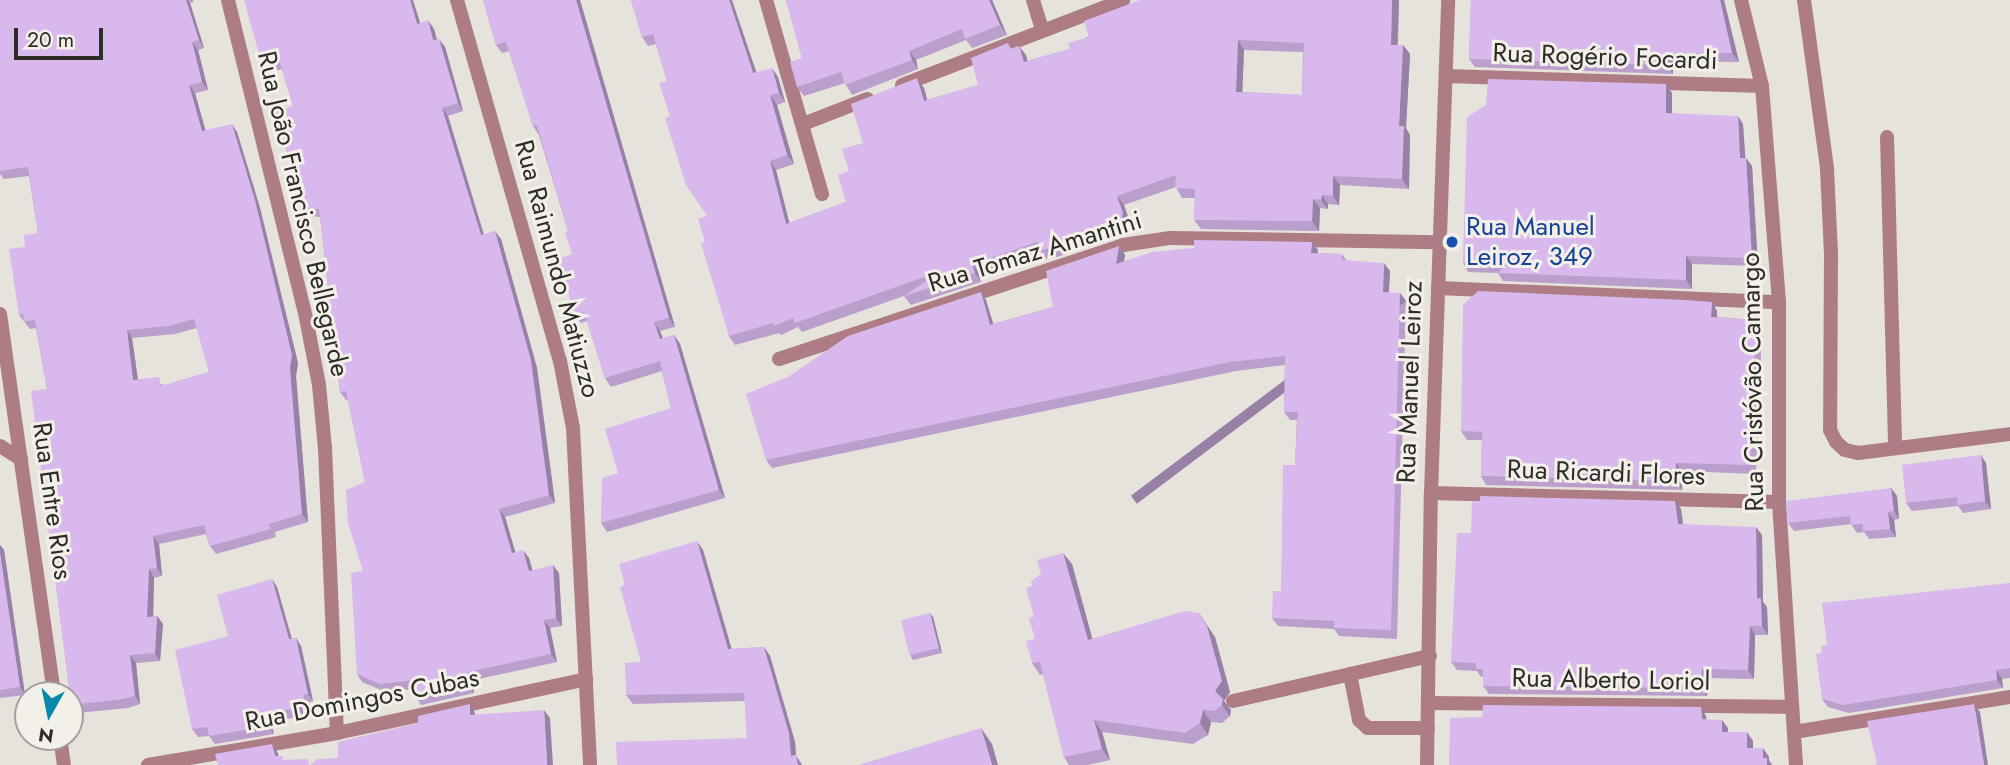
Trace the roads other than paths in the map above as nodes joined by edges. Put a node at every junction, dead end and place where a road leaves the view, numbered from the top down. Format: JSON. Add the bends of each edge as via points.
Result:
{"nodes":[{"id":1,"x":228,"y":0,"type":"edge"},
{"id":2,"x":457,"y":0,"type":"edge"},
{"id":3,"x":766,"y":0,"type":"edge"},
{"id":4,"x":1033,"y":0,"type":"edge"},
{"id":5,"x":1123,"y":0,"type":"edge"},
{"id":6,"x":1448,"y":0,"type":"edge"},
{"id":7,"x":1741,"y":0,"type":"edge"},
{"id":8,"x":1804,"y":0,"type":"edge"},
{"id":9,"x":1042,"y":30,"type":"junction"},
{"id":10,"x":1446,"y":76,"type":"junction"},
{"id":11,"x":1762,"y":86,"type":"junction"},
{"id":12,"x":803,"y":124,"type":"junction"},
{"id":13,"x":1887,"y":137,"type":"dead end"},
{"id":14,"x":822,"y":194,"type":"dead end"},
{"id":15,"x":1439,"y":242,"type":"junction"},
{"id":16,"x":1438,"y":288,"type":"junction"},
{"id":17,"x":1779,"y":302,"type":"junction"},
{"id":18,"x":0,"y":314,"type":"edge"},
{"id":19,"x":779,"y":359,"type":"dead end"},
{"id":20,"x":2010,"y":434,"type":"edge"},
{"id":21,"x":0,"y":446,"type":"edge"},
{"id":22,"x":1895,"y":448,"type":"junction"},
{"id":23,"x":21,"y":459,"type":"junction"},
{"id":24,"x":1431,"y":493,"type":"junction"},
{"id":25,"x":1779,"y":502,"type":"junction"},
{"id":26,"x":1430,"y":656,"type":"junction"},
{"id":27,"x":1350,"y":674,"type":"junction"},
{"id":28,"x":586,"y":679,"type":"junction"},
{"id":29,"x":52,"y":681,"type":"edge"},
{"id":30,"x":1233,"y":702,"type":"dead end"},
{"id":31,"x":2009,"y":702,"type":"edge"},
{"id":32,"x":1429,"y":703,"type":"junction"},
{"id":33,"x":1792,"y":707,"type":"junction"},
{"id":34,"x":1428,"y":728,"type":"junction"},
{"id":35,"x":1794,"y":732,"type":"junction"},
{"id":36,"x":337,"y":733,"type":"junction"},
{"id":37,"x":148,"y":765,"type":"edge"},
{"id":38,"x":590,"y":765,"type":"edge"},
{"id":39,"x":1427,"y":765,"type":"edge"},
{"id":40,"x":1797,"y":765,"type":"edge"}],
"edges":[{"from":1,"to":36,"type":"street","name":"Rua João Francisco Bellegarde","via":[[319,384]]},
{"from":2,"to":28,"type":"street","name":"Rua Raimundo Matiuzzo","via":[[560,361],[573,428]]},
{"from":3,"to":12,"type":"street"},
{"from":4,"to":9,"type":"street"},
{"from":5,"to":9,"type":"street"},
{"from":6,"to":10,"type":"street","name":"Rua Manuel Leiroz"},
{"from":7,"to":11,"type":"street","name":"Rua Cristóvão Camargo"},
{"from":8,"to":22,"type":"street","via":[[1827,169],[1830,430],[1845,450],[1858,453]]},
{"from":9,"to":12,"type":"street"},
{"from":10,"to":11,"type":"street","name":"Rua Rogério Focardi"},
{"from":10,"to":15,"type":"street","name":"Rua Manuel Leiroz"},
{"from":11,"to":17,"type":"street","name":"Rua Cristóvão Camargo"},
{"from":12,"to":14,"type":"street"},
{"from":13,"to":22,"type":"street"},
{"from":15,"to":16,"type":"street","name":"Rua Manuel Leiroz"},
{"from":15,"to":19,"type":"street","name":"Rua Tomaz Amantini","via":[[1170,238],[1124,245]]},
{"from":16,"to":17,"type":"street"},
{"from":16,"to":24,"type":"street","name":"Rua Manuel Leiroz"},
{"from":17,"to":25,"type":"street","name":"Rua Cristóvão Camargo"},
{"from":18,"to":23,"type":"street","name":"Rua Entre Rios"},
{"from":20,"to":22,"type":"street"},
{"from":21,"to":23,"type":"street"},
{"from":23,"to":29,"type":"street","name":"Rua Entre Rios"},
{"from":24,"to":25,"type":"street","name":"Rua Ricardi Flores"},
{"from":24,"to":26,"type":"street","name":"Rua Manuel Leiroz"},
{"from":25,"to":33,"type":"street","name":"Rua Cristóvão Camargo"},
{"from":26,"to":27,"type":"street"},
{"from":26,"to":32,"type":"street","name":"Rua Manuel Leiroz"},
{"from":27,"to":30,"type":"street"},
{"from":27,"to":34,"type":"street","via":[[1359,720],[1368,728]]},
{"from":28,"to":36,"type":"street","name":"Rua Domingos Cubas"},
{"from":28,"to":38,"type":"street","name":"Rua Raimundo Matiuzzo"},
{"from":31,"to":35,"type":"street"},
{"from":32,"to":33,"type":"street","name":"Rua Alberto Loriol"},
{"from":32,"to":34,"type":"street","name":"Rua Manuel Leiroz"},
{"from":33,"to":35,"type":"street","name":"Rua Cristóvão Camargo"},
{"from":34,"to":39,"type":"street","name":"Rua Manuel Leiroz"},
{"from":35,"to":40,"type":"street","name":"Rua Cristóvão Camargo"},
{"from":36,"to":37,"type":"street","name":"Rua Domingos Cubas"}]}
